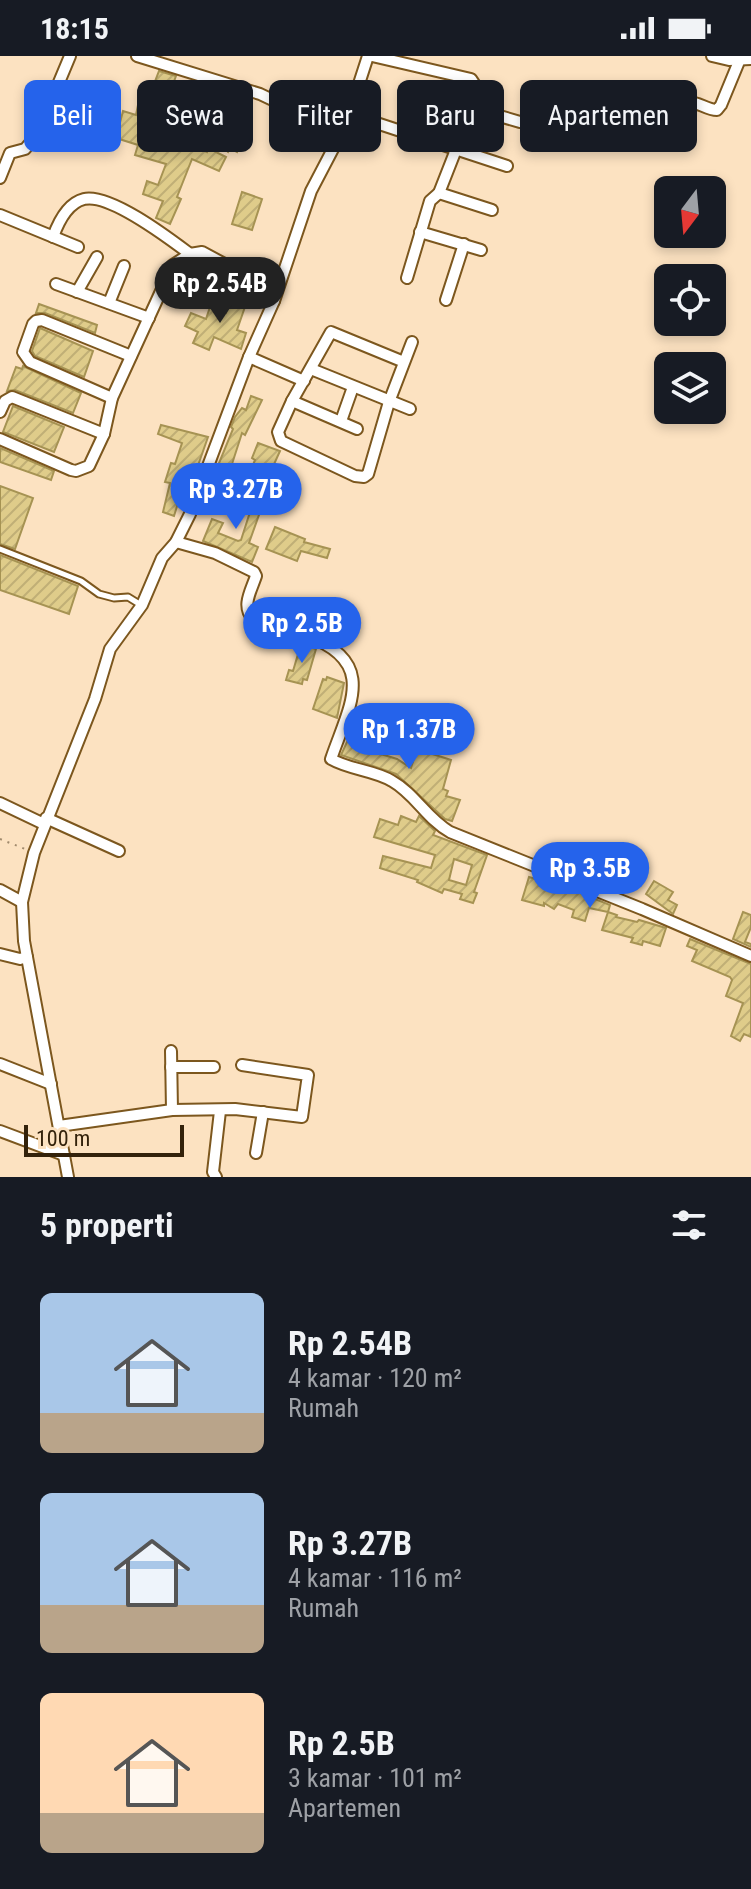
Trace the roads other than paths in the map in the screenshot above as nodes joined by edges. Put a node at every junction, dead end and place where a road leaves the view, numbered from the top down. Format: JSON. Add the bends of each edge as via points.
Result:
{"nodes":[{"id":1,"x":70,"y":56,"type":"edge"},
{"id":2,"x":137,"y":56,"type":"edge"},
{"id":3,"x":370,"y":56,"type":"edge"},
{"id":4,"x":712,"y":56,"type":"edge"},
{"id":5,"x":726,"y":58,"type":"edge"},
{"id":6,"x":745,"y":59,"type":"edge"},
{"id":7,"x":361,"y":80,"type":"edge"},
{"id":8,"x":472,"y":80,"type":"edge"},
{"id":9,"x":269,"y":98,"type":"edge"},
{"id":10,"x":697,"y":103,"type":"edge"},
{"id":11,"x":504,"y":117,"type":"edge"},
{"id":12,"x":520,"y":122,"type":"dead end"},
{"id":13,"x":332,"y":152,"type":"edge"},
{"id":14,"x":453,"y":152,"type":"edge"},
{"id":15,"x":463,"y":152,"type":"edge"},
{"id":16,"x":507,"y":166,"type":"dead end"},
{"id":17,"x":0,"y":178,"type":"edge"},
{"id":18,"x":439,"y":193,"type":"junction"},
{"id":19,"x":492,"y":210,"type":"dead end"},
{"id":20,"x":0,"y":215,"type":"edge"},
{"id":21,"x":420,"y":232,"type":"junction"},
{"id":22,"x":53,"y":237,"type":"junction"},
{"id":23,"x":464,"y":244,"type":"junction"},
{"id":24,"x":78,"y":247,"type":"dead end"},
{"id":25,"x":481,"y":250,"type":"dead end"},
{"id":26,"x":190,"y":254,"type":"junction"},
{"id":27,"x":97,"y":257,"type":"dead end"},
{"id":28,"x":124,"y":266,"type":"dead end"},
{"id":29,"x":407,"y":278,"type":"dead end"},
{"id":30,"x":56,"y":284,"type":"dead end"},
{"id":31,"x":77,"y":292,"type":"junction"},
{"id":32,"x":446,"y":300,"type":"dead end"},
{"id":33,"x":274,"y":301,"type":"junction"},
{"id":34,"x":109,"y":303,"type":"junction"},
{"id":35,"x":149,"y":318,"type":"junction"},
{"id":36,"x":412,"y":342,"type":"dead end"},
{"id":37,"x":131,"y":356,"type":"junction"},
{"id":38,"x":249,"y":357,"type":"junction"},
{"id":39,"x":404,"y":362,"type":"junction"},
{"id":40,"x":311,"y":369,"type":"junction"},
{"id":41,"x":304,"y":381,"type":"junction"},
{"id":42,"x":353,"y":387,"type":"junction"},
{"id":43,"x":112,"y":398,"type":"junction"},
{"id":44,"x":292,"y":401,"type":"junction"},
{"id":45,"x":389,"y":402,"type":"junction"},
{"id":46,"x":410,"y":409,"type":"dead end"},
{"id":47,"x":0,"y":412,"type":"edge"},
{"id":48,"x":341,"y":421,"type":"junction"},
{"id":49,"x":357,"y":429,"type":"dead end"},
{"id":50,"x":104,"y":434,"type":"junction"},
{"id":51,"x":0,"y":439,"type":"edge"},
{"id":52,"x":176,"y":542,"type":"junction"},
{"id":53,"x":0,"y":549,"type":"edge"},
{"id":54,"x":142,"y":605,"type":"junction"},
{"id":55,"x":0,"y":803,"type":"edge"},
{"id":56,"x":45,"y":821,"type":"junction"},
{"id":57,"x":119,"y":851,"type":"dead end"},
{"id":58,"x":0,"y":890,"type":"edge"},
{"id":59,"x":22,"y":902,"type":"junction"},
{"id":60,"x":0,"y":954,"type":"edge"},
{"id":61,"x":751,"y":956,"type":"edge"},
{"id":62,"x":27,"y":957,"type":"junction"},
{"id":63,"x":171,"y":1051,"type":"dead end"},
{"id":64,"x":0,"y":1064,"type":"edge"},
{"id":65,"x":242,"y":1065,"type":"dead end"},
{"id":66,"x":171,"y":1067,"type":"junction"},
{"id":67,"x":214,"y":1067,"type":"dead end"},
{"id":68,"x":51,"y":1084,"type":"junction"},
{"id":69,"x":172,"y":1110,"type":"junction"},
{"id":70,"x":220,"y":1111,"type":"junction"},
{"id":71,"x":263,"y":1112,"type":"junction"},
{"id":72,"x":59,"y":1126,"type":"junction"},
{"id":73,"x":0,"y":1131,"type":"edge"},
{"id":74,"x":256,"y":1153,"type":"dead end"},
{"id":75,"x":64,"y":1155,"type":"junction"},
{"id":76,"x":68,"y":1177,"type":"edge"},
{"id":77,"x":216,"y":1177,"type":"edge"}],
"edges":[{"from":1,"to":17,"type":"street","via":[[37,135],[25,149],[10,153]]},
{"from":2,"to":9,"type":"street"},
{"from":3,"to":7,"type":"street"},
{"from":3,"to":8,"type":"street"},
{"from":4,"to":5,"type":"street"},
{"from":5,"to":6,"type":"street"},
{"from":6,"to":10,"type":"street","via":[[717,110]]},
{"from":11,"to":12,"type":"street"},
{"from":13,"to":33,"type":"street","via":[[311,191]]},
{"from":14,"to":18,"type":"street"},
{"from":15,"to":16,"type":"street"},
{"from":18,"to":19,"type":"street"},
{"from":18,"to":21,"type":"street","via":[[430,201]]},
{"from":20,"to":22,"type":"street"},
{"from":21,"to":23,"type":"street"},
{"from":21,"to":29,"type":"street"},
{"from":22,"to":24,"type":"street"},
{"from":22,"to":26,"type":"street","via":[[69,210],[91,198],[152,225]]},
{"from":23,"to":25,"type":"street"},
{"from":23,"to":32,"type":"street"},
{"from":26,"to":33,"type":"street","via":[[202,252],[235,268],[262,284]]},
{"from":26,"to":35,"type":"street","via":[[173,265]]},
{"from":27,"to":31,"type":"street"},
{"from":28,"to":34,"type":"street"},
{"from":30,"to":31,"type":"street"},
{"from":31,"to":34,"type":"street"},
{"from":33,"to":38,"type":"street"},
{"from":34,"to":35,"type":"street"},
{"from":35,"to":37,"type":"street"},
{"from":36,"to":39,"type":"street"},
{"from":37,"to":43,"type":"street"},
{"from":37,"to":43,"type":"street","via":[[42,320],[33,324],[24,357]]},
{"from":38,"to":41,"type":"street"},
{"from":38,"to":52,"type":"street"},
{"from":39,"to":40,"type":"street","via":[[331,332]]},
{"from":39,"to":45,"type":"street"},
{"from":40,"to":41,"type":"street"},
{"from":40,"to":42,"type":"street"},
{"from":41,"to":44,"type":"street"},
{"from":42,"to":45,"type":"street"},
{"from":42,"to":48,"type":"street"},
{"from":43,"to":50,"type":"street"},
{"from":44,"to":45,"type":"street","via":[[279,430],[281,441],[361,477],[368,474]]},
{"from":44,"to":48,"type":"street"},
{"from":45,"to":46,"type":"street"},
{"from":47,"to":50,"type":"street","via":[[12,397]]},
{"from":48,"to":49,"type":"street"},
{"from":50,"to":51,"type":"street","via":[[89,466],[76,471]]},
{"from":52,"to":54,"type":"street","via":[[162,558]]},
{"from":52,"to":61,"type":"street","via":[[254,572],[247,603],[253,619],[322,642],[344,658],[353,674],[351,707],[331,759],[399,785],[435,823],[459,837]]},
{"from":53,"to":54,"type":"lane","via":[[81,581],[99,594],[128,597]]},
{"from":54,"to":56,"type":"street","via":[[110,649]]},
{"from":55,"to":56,"type":"street"},
{"from":56,"to":57,"type":"street"},
{"from":56,"to":59,"type":"street"},
{"from":58,"to":59,"type":"street"},
{"from":59,"to":62,"type":"street"},
{"from":60,"to":62,"type":"street"},
{"from":62,"to":68,"type":"street"},
{"from":63,"to":66,"type":"street"},
{"from":64,"to":68,"type":"street"},
{"from":65,"to":71,"type":"street","via":[[308,1075],[302,1117]]},
{"from":66,"to":67,"type":"street"},
{"from":66,"to":69,"type":"street"},
{"from":68,"to":72,"type":"street"},
{"from":69,"to":70,"type":"street"},
{"from":69,"to":72,"type":"street"},
{"from":70,"to":71,"type":"street"},
{"from":70,"to":77,"type":"street"},
{"from":71,"to":74,"type":"street"},
{"from":72,"to":75,"type":"street"},
{"from":73,"to":75,"type":"street"},
{"from":75,"to":76,"type":"street"}]}
